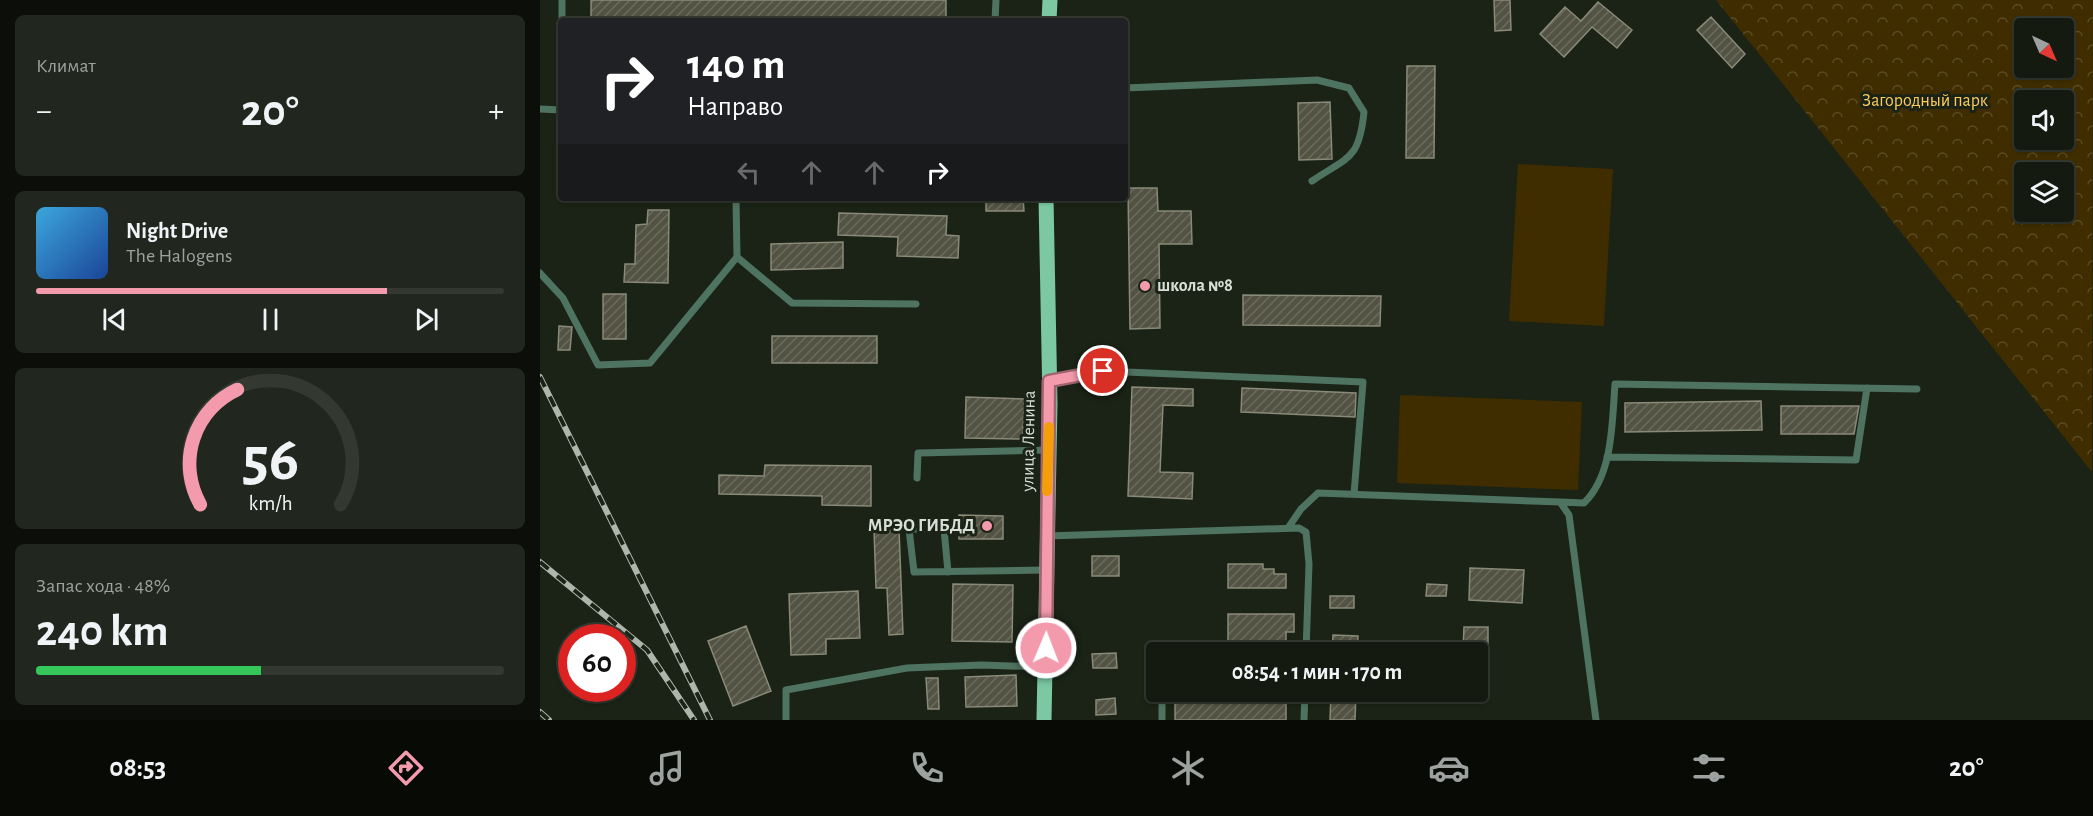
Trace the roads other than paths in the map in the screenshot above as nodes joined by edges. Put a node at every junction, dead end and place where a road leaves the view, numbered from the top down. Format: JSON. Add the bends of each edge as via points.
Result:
{"nodes":[{"id":1,"x":562,"y":0,"type":"edge"},
{"id":2,"x":996,"y":0,"type":"edge"},
{"id":3,"x":1050,"y":0,"type":"edge"},
{"id":4,"x":562,"y":18,"type":"edge"},
{"id":5,"x":995,"y":18,"type":"edge"},
{"id":6,"x":1049,"y":18,"type":"edge"},
{"id":7,"x":1128,"y":87,"type":"edge"},
{"id":8,"x":540,"y":109,"type":"edge"},
{"id":9,"x":558,"y":110,"type":"edge"},
{"id":10,"x":1312,"y":181,"type":"dead end"},
{"id":11,"x":736,"y":201,"type":"edge"},
{"id":12,"x":1046,"y":201,"type":"edge"},
{"id":13,"x":737,"y":257,"type":"junction"},
{"id":14,"x":540,"y":273,"type":"edge"},
{"id":15,"x":916,"y":304,"type":"dead end"},
{"id":16,"x":1049,"y":381,"type":"junction"},
{"id":17,"x":1867,"y":388,"type":"junction"},
{"id":18,"x":1917,"y":389,"type":"dead end"},
{"id":19,"x":1048,"y":450,"type":"junction"},
{"id":20,"x":1606,"y":457,"type":"junction"},
{"id":21,"x":917,"y":478,"type":"dead end"},
{"id":22,"x":1354,"y":494,"type":"junction"},
{"id":23,"x":1560,"y":502,"type":"junction"},
{"id":24,"x":1288,"y":528,"type":"junction"},
{"id":25,"x":1047,"y":536,"type":"junction"},
{"id":26,"x":1047,"y":570,"type":"junction"},
{"id":27,"x":948,"y":572,"type":"junction"},
{"id":28,"x":1306,"y":642,"type":"edge"},
{"id":29,"x":1046,"y":667,"type":"junction"},
{"id":30,"x":1162,"y":702,"type":"edge"},
{"id":31,"x":1305,"y":702,"type":"edge"},
{"id":32,"x":786,"y":720,"type":"edge"},
{"id":33,"x":1044,"y":720,"type":"edge"},
{"id":34,"x":1162,"y":720,"type":"edge"},
{"id":35,"x":1304,"y":720,"type":"edge"},
{"id":36,"x":1596,"y":720,"type":"edge"}],
"edges":[{"from":1,"to":4,"type":"lane"},
{"from":2,"to":5,"type":"lane"},
{"from":3,"to":6,"type":"main road"},
{"from":7,"to":10,"type":"lane","via":[[1317,80],[1348,88],[1365,112],[1362,136],[1355,152]]},
{"from":8,"to":9,"type":"lane"},
{"from":11,"to":13,"type":"lane"},
{"from":12,"to":16,"type":"main road","name":"улица Ленина"},
{"from":13,"to":14,"type":"lane","via":[[650,363],[598,365],[563,298]]},
{"from":13,"to":15,"type":"lane","via":[[792,303]]},
{"from":16,"to":19,"type":"main road","name":"улица Ленина"},
{"from":16,"to":22,"type":"lane","via":[[1103,371],[1363,382]]},
{"from":17,"to":18,"type":"lane"},
{"from":17,"to":20,"type":"lane","via":[[1856,460]]},
{"from":17,"to":20,"type":"lane","via":[[1615,384]]},
{"from":19,"to":21,"type":"lane","via":[[918,453]]},
{"from":19,"to":25,"type":"main road","name":"улица Ленина"},
{"from":20,"to":23,"type":"lane","via":[[1593,494],[1584,503]]},
{"from":22,"to":23,"type":"lane"},
{"from":22,"to":24,"type":"lane","via":[[1318,493]]},
{"from":23,"to":36,"type":"lane","via":[[1569,515]]},
{"from":24,"to":25,"type":"lane"},
{"from":24,"to":28,"type":"lane","via":[[1306,532]]},
{"from":25,"to":26,"type":"main road","name":"улица Ленина"},
{"from":26,"to":27,"type":"lane"},
{"from":26,"to":29,"type":"main road","name":"улица Ленина"},
{"from":27,"to":27,"type":"lane","via":[[914,572],[909,529],[944,529]]},
{"from":29,"to":32,"type":"lane","via":[[907,668],[786,690]]},
{"from":29,"to":33,"type":"main road","name":"улица Ленина"},
{"from":30,"to":34,"type":"lane"},
{"from":31,"to":35,"type":"lane"}]}
